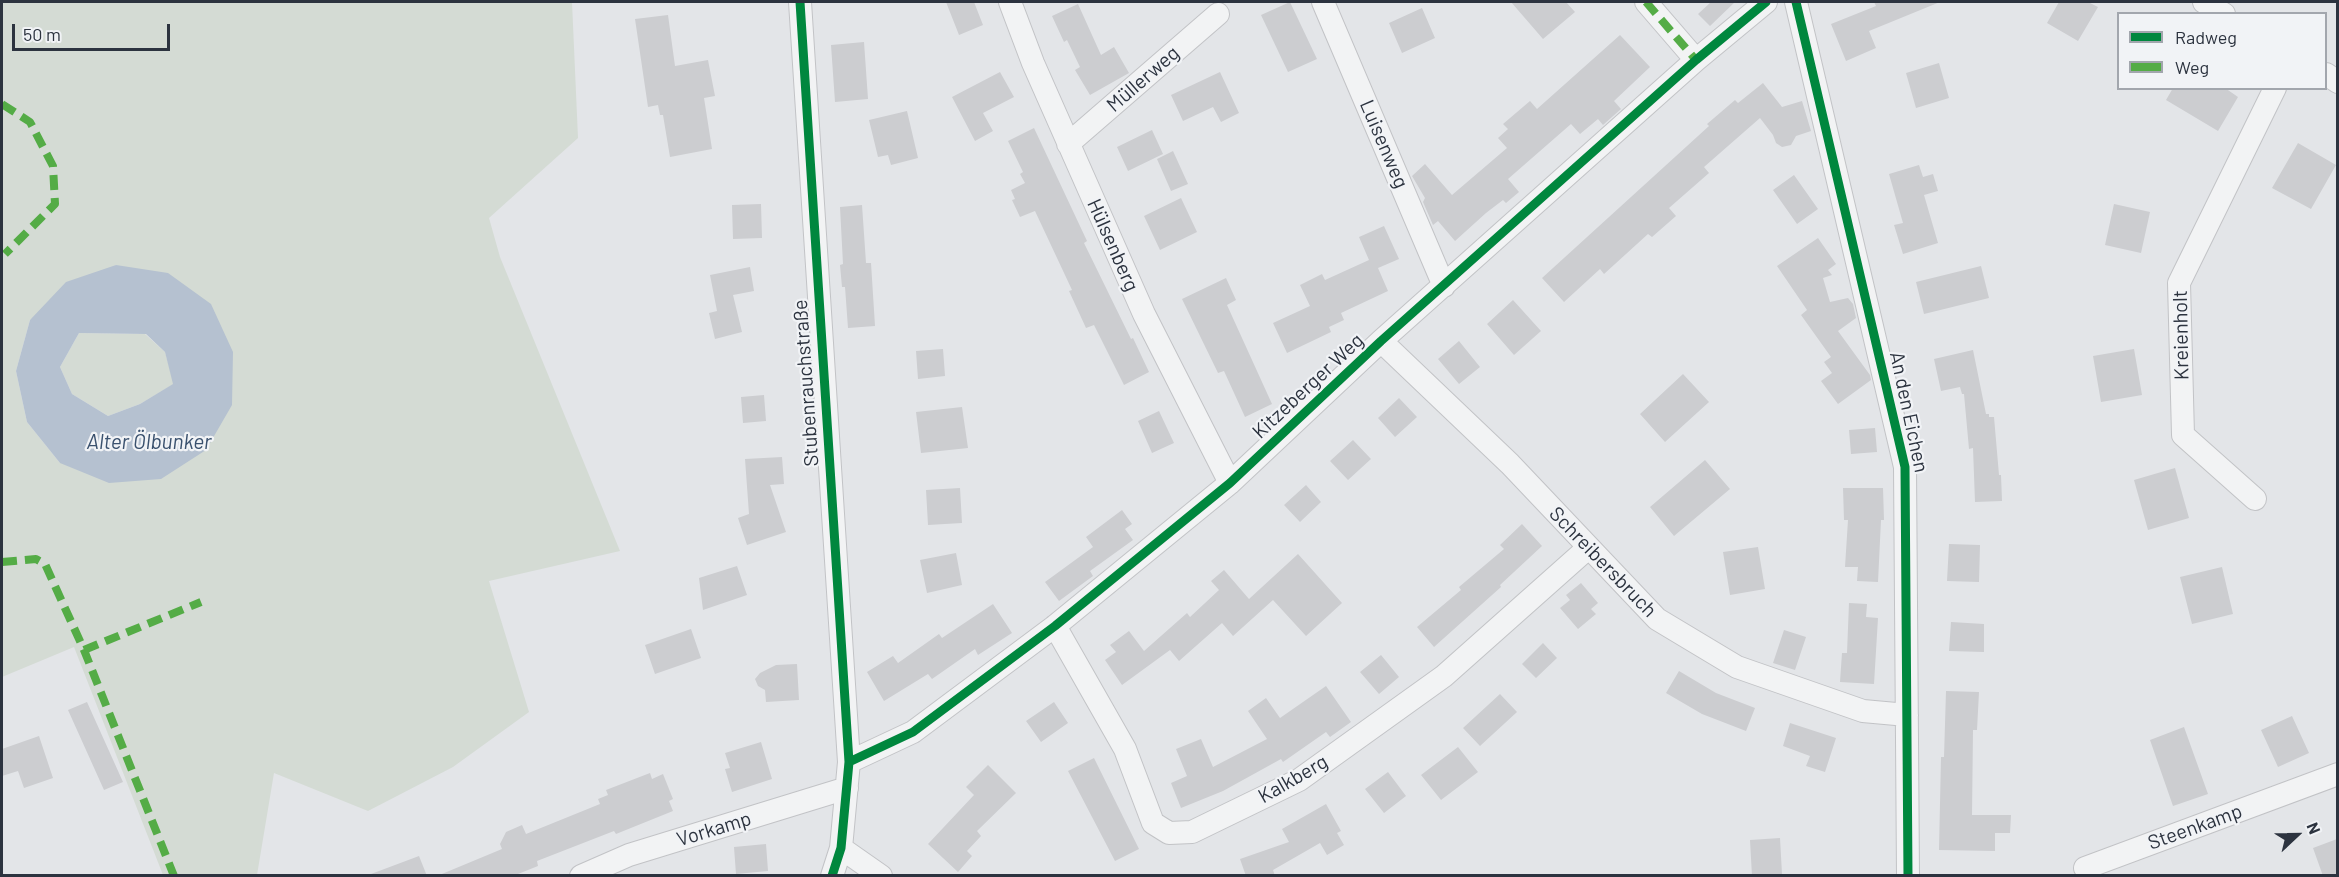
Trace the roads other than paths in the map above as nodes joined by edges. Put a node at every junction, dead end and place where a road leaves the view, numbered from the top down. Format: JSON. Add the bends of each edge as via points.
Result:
{"nodes":[{"id":1,"x":800,"y":2,"type":"edge"},
{"id":2,"x":1010,"y":2,"type":"edge"},
{"id":3,"x":1323,"y":2,"type":"edge"},
{"id":4,"x":1646,"y":2,"type":"edge"},
{"id":5,"x":1766,"y":2,"type":"edge"},
{"id":6,"x":1796,"y":2,"type":"edge"},
{"id":7,"x":2204,"y":2,"type":"edge"},
{"id":8,"x":2221,"y":12,"type":"edge"},
{"id":9,"x":1218,"y":14,"type":"dead end"},
{"id":10,"x":1696,"y":60,"type":"junction"},
{"id":11,"x":2274,"y":90,"type":"edge"},
{"id":12,"x":1068,"y":144,"type":"junction"},
{"id":13,"x":1444,"y":286,"type":"junction"},
{"id":14,"x":1381,"y":341,"type":"junction"},
{"id":15,"x":1230,"y":483,"type":"junction"},
{"id":16,"x":2255,"y":499,"type":"dead end"},
{"id":17,"x":1588,"y":548,"type":"junction"},
{"id":18,"x":1055,"y":626,"type":"junction"},
{"id":19,"x":1907,"y":715,"type":"junction"},
{"id":20,"x":849,"y":762,"type":"junction"},
{"id":21,"x":2337,"y":774,"type":"edge"},
{"id":22,"x":848,"y":788,"type":"junction"},
{"id":23,"x":841,"y":848,"type":"junction"},
{"id":24,"x":2085,"y":868,"type":"dead end"},
{"id":25,"x":581,"y":876,"type":"edge"},
{"id":26,"x":831,"y":876,"type":"edge"},
{"id":27,"x":882,"y":876,"type":"edge"},
{"id":28,"x":1908,"y":876,"type":"edge"}],
"edges":[{"from":1,"to":20,"type":"street","name":"Stubenrauchstraße"},
{"from":2,"to":12,"type":"street","name":"Hülsenberg"},
{"from":3,"to":13,"type":"street","name":"Luisenweg"},
{"from":4,"to":10,"type":"street"},
{"from":5,"to":10,"type":"street","name":"Kitzeberger Weg"},
{"from":6,"to":19,"type":"street","name":"An den Eichen","via":[[1905,467]]},
{"from":7,"to":8,"type":"street"},
{"from":9,"to":12,"type":"street","name":"Müllerweg"},
{"from":10,"to":13,"type":"street","name":"Kitzeberger Weg"},
{"from":11,"to":16,"type":"street","name":"Kreienholt","via":[[2179,283],[2183,435]]},
{"from":12,"to":15,"type":"street","name":"Hülsenberg","via":[[1144,314]]},
{"from":13,"to":14,"type":"street","name":"Kitzeberger Weg"},
{"from":14,"to":15,"type":"street","name":"Kitzeberger Weg"},
{"from":14,"to":17,"type":"street","name":"Schreibersbruch","via":[[1510,464]]},
{"from":15,"to":18,"type":"street","name":"Kitzeberger Weg"},
{"from":17,"to":18,"type":"street","name":"Kalkberg","via":[[1444,676],[1318,767],[1192,832],[1169,833],[1153,823],[1125,749]]},
{"from":17,"to":19,"type":"street","name":"Schreibersbruch","via":[[1657,619],[1737,667],[1863,711]]},
{"from":18,"to":20,"type":"street","name":"Kitzeberger Weg","via":[[913,732]]},
{"from":19,"to":28,"type":"street","name":"An den Eichen"},
{"from":20,"to":22,"type":"street","name":"Stubenrauchstraße"},
{"from":21,"to":24,"type":"street","name":"Steenkamp"},
{"from":22,"to":23,"type":"street","name":"Stubenrauchstraße"},
{"from":22,"to":25,"type":"street","name":"Vorkamp","via":[[629,855]]},
{"from":23,"to":26,"type":"street","name":"Stubenrauchstraße"},
{"from":23,"to":27,"type":"street"}]}
